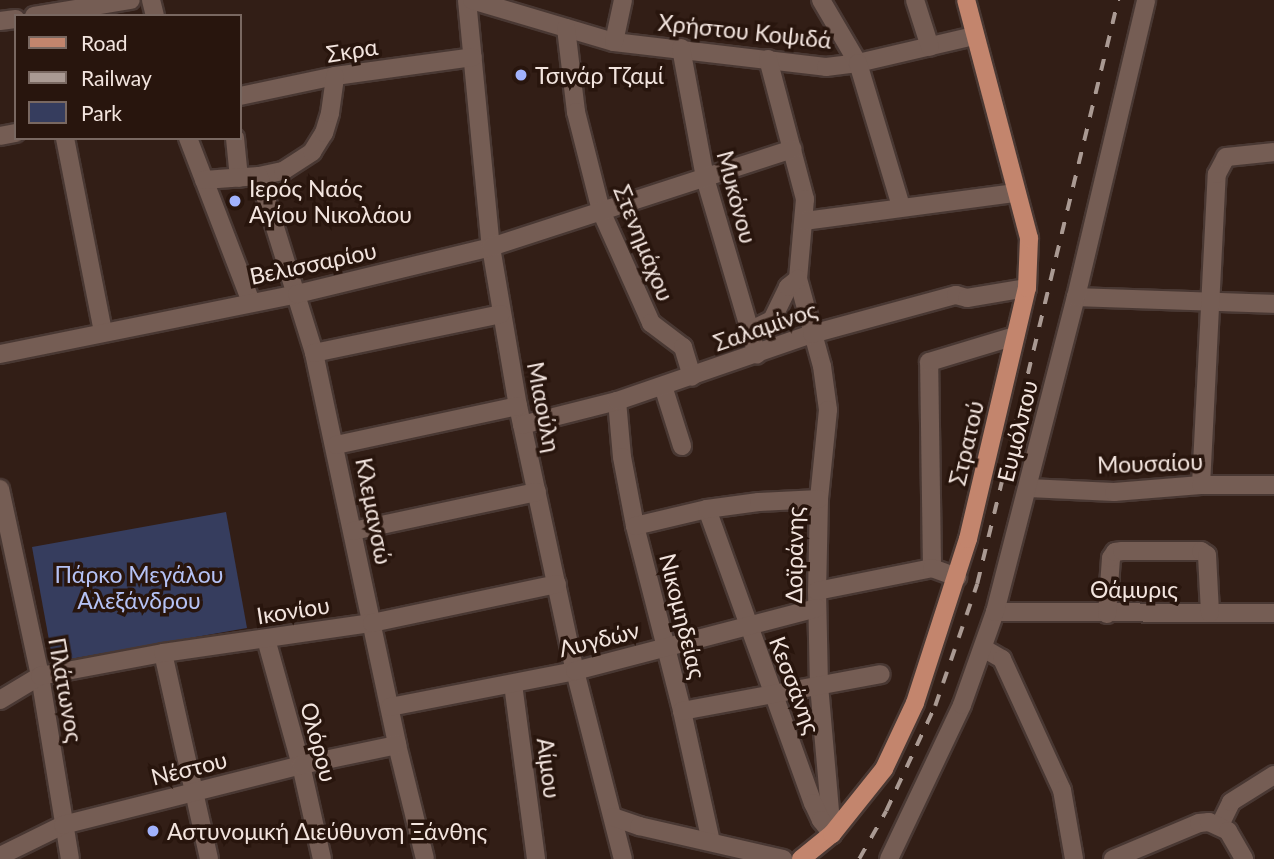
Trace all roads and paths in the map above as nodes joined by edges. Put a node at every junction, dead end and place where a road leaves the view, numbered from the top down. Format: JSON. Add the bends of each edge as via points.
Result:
{"nodes":[{"id":1,"x":131,"y":0,"type":"edge"},
{"id":2,"x":469,"y":0,"type":"edge"},
{"id":3,"x":821,"y":0,"type":"edge"},
{"id":4,"x":915,"y":0,"type":"edge"},
{"id":5,"x":965,"y":0,"type":"edge"},
{"id":6,"x":1146,"y":0,"type":"edge"},
{"id":7,"x":619,"y":3,"type":"edge"},
{"id":8,"x":46,"y":14,"type":"edge"},
{"id":9,"x":566,"y":28,"type":"junction"},
{"id":10,"x":974,"y":36,"type":"junction"},
{"id":11,"x":614,"y":42,"type":"junction"},
{"id":12,"x":930,"y":47,"type":"junction"},
{"id":13,"x":681,"y":48,"type":"junction"},
{"id":14,"x":472,"y":57,"type":"junction"},
{"id":15,"x":768,"y":59,"type":"junction"},
{"id":16,"x":858,"y":63,"type":"junction"},
{"id":17,"x":335,"y":76,"type":"junction"},
{"id":18,"x":242,"y":96,"type":"edge"},
{"id":19,"x":65,"y":140,"type":"edge"},
{"id":20,"x":189,"y":140,"type":"edge"},
{"id":21,"x":235,"y":140,"type":"edge"},
{"id":22,"x":792,"y":149,"type":"junction"},
{"id":23,"x":1274,"y":152,"type":"edge"},
{"id":24,"x":259,"y":176,"type":"junction"},
{"id":25,"x":239,"y":178,"type":"junction"},
{"id":26,"x":705,"y":178,"type":"junction"},
{"id":27,"x":204,"y":180,"type":"junction"},
{"id":28,"x":1016,"y":193,"type":"junction"},
{"id":29,"x":901,"y":206,"type":"junction"},
{"id":30,"x":601,"y":211,"type":"junction"},
{"id":31,"x":805,"y":221,"type":"junction"},
{"id":32,"x":491,"y":247,"type":"junction"},
{"id":33,"x":798,"y":279,"type":"junction"},
{"id":34,"x":1027,"y":288,"type":"junction"},
{"id":35,"x":297,"y":294,"type":"junction"},
{"id":36,"x":1076,"y":297,"type":"junction"},
{"id":37,"x":251,"y":302,"type":"junction"},
{"id":38,"x":1210,"y":304,"type":"junction"},
{"id":39,"x":1274,"y":304,"type":"edge"},
{"id":40,"x":501,"y":314,"type":"junction"},
{"id":41,"x":749,"y":331,"type":"junction"},
{"id":42,"x":103,"y":332,"type":"junction"},
{"id":43,"x":812,"y":334,"type":"junction"},
{"id":44,"x":1015,"y":336,"type":"junction"},
{"id":45,"x":314,"y":353,"type":"junction"},
{"id":46,"x":0,"y":354,"type":"edge"},
{"id":47,"x":757,"y":355,"type":"junction"},
{"id":48,"x":692,"y":377,"type":"junction"},
{"id":49,"x":663,"y":386,"type":"junction"},
{"id":50,"x":617,"y":401,"type":"junction"},
{"id":51,"x":518,"y":406,"type":"junction"},
{"id":52,"x":522,"y":425,"type":"junction"},
{"id":53,"x":336,"y":445,"type":"junction"},
{"id":54,"x":682,"y":446,"type":"dead end"},
{"id":55,"x":1201,"y":485,"type":"junction"},
{"id":56,"x":1274,"y":485,"type":"edge"},
{"id":57,"x":1028,"y":488,"type":"junction"},
{"id":58,"x":537,"y":492,"type":"junction"},
{"id":59,"x":1,"y":495,"type":"edge"},
{"id":60,"x":819,"y":499,"type":"junction"},
{"id":61,"x":707,"y":509,"type":"junction"},
{"id":62,"x":635,"y":526,"type":"junction"},
{"id":63,"x":353,"y":531,"type":"junction"},
{"id":64,"x":932,"y":568,"type":"junction"},
{"id":65,"x":957,"y":577,"type":"junction"},
{"id":66,"x":556,"y":584,"type":"junction"},
{"id":67,"x":817,"y":599,"type":"junction"},
{"id":68,"x":995,"y":612,"type":"junction"},
{"id":69,"x":1210,"y":612,"type":"junction"},
{"id":70,"x":1274,"y":613,"type":"edge"},
{"id":71,"x":1107,"y":614,"type":"junction"},
{"id":72,"x":372,"y":623,"type":"junction"},
{"id":73,"x":747,"y":626,"type":"junction"},
{"id":74,"x":266,"y":639,"type":"junction"},
{"id":75,"x":666,"y":647,"type":"junction"},
{"id":76,"x":983,"y":648,"type":"junction"},
{"id":77,"x":163,"y":653,"type":"junction"},
{"id":78,"x":575,"y":671,"type":"junction"},
{"id":79,"x":881,"y":674,"type":"dead end"},
{"id":80,"x":40,"y":676,"type":"junction"},
{"id":81,"x":513,"y":684,"type":"junction"},
{"id":82,"x":819,"y":685,"type":"junction"},
{"id":83,"x":773,"y":694,"type":"junction"},
{"id":84,"x":0,"y":700,"type":"edge"},
{"id":85,"x":390,"y":707,"type":"junction"},
{"id":86,"x":682,"y":711,"type":"junction"},
{"id":87,"x":397,"y":745,"type":"junction"},
{"id":88,"x":301,"y":765,"type":"junction"},
{"id":89,"x":1274,"y":775,"type":"edge"},
{"id":90,"x":193,"y":793,"type":"junction"},
{"id":91,"x":613,"y":817,"type":"junction"},
{"id":92,"x":63,"y":825,"type":"junction"},
{"id":93,"x":1220,"y":825,"type":"junction"},
{"id":94,"x":832,"y":834,"type":"junction"},
{"id":95,"x":711,"y":842,"type":"junction"},
{"id":96,"x":0,"y":856,"type":"edge"},
{"id":97,"x":70,"y":859,"type":"edge"},
{"id":98,"x":209,"y":859,"type":"edge"},
{"id":99,"x":322,"y":859,"type":"edge"},
{"id":100,"x":425,"y":859,"type":"edge"},
{"id":101,"x":534,"y":859,"type":"edge"},
{"id":102,"x":623,"y":859,"type":"edge"},
{"id":103,"x":783,"y":859,"type":"edge"},
{"id":104,"x":801,"y":859,"type":"edge"},
{"id":105,"x":888,"y":859,"type":"edge"},
{"id":106,"x":1074,"y":859,"type":"edge"},
{"id":107,"x":1113,"y":859,"type":"edge"},
{"id":108,"x":1244,"y":859,"type":"edge"}],
"edges":[{"from":1,"to":8,"type":"street"},
{"from":2,"to":9,"type":"street","name":"Χρήστου Κοψιδά"},
{"from":2,"to":14,"type":"street","name":"Μιαούλη"},
{"from":3,"to":16,"type":"street"},
{"from":4,"to":12,"type":"street"},
{"from":5,"to":10,"type":"main road","name":"Στρατού"},
{"from":6,"to":36,"type":"street","name":"Ευμόλπου"},
{"from":7,"to":11,"type":"street"},
{"from":9,"to":11,"type":"street","name":"Χρήστου Κοψιδά"},
{"from":9,"to":30,"type":"street","name":"Στενημάχου","via":[[576,112]]},
{"from":10,"to":12,"type":"street","name":"Χρήστου Κοψιδά"},
{"from":10,"to":28,"type":"main road","name":"Στρατού"},
{"from":11,"to":13,"type":"street","name":"Χρήστου Κοψιδά"},
{"from":12,"to":16,"type":"street","name":"Χρήστου Κοψιδά"},
{"from":13,"to":15,"type":"street","name":"Χρήστου Κοψιδά"},
{"from":13,"to":26,"type":"street","name":"Μυκόνου"},
{"from":14,"to":17,"type":"street","name":"Σκρα"},
{"from":14,"to":32,"type":"street","name":"Μιαούλη"},
{"from":15,"to":16,"type":"street","name":"Χρήστου Κοψιδά","via":[[826,67]]},
{"from":15,"to":22,"type":"street","name":"Δοϊράνης"},
{"from":16,"to":29,"type":"street"},
{"from":17,"to":18,"type":"street","name":"Σκρα"},
{"from":17,"to":24,"type":"street","via":[[324,133],[312,152],[283,171]]},
{"from":19,"to":42,"type":"street"},
{"from":20,"to":27,"type":"street"},
{"from":21,"to":25,"type":"street"},
{"from":22,"to":26,"type":"street","name":"Βελισσαρίου"},
{"from":22,"to":31,"type":"street","name":"Δοϊράνης","via":[[806,199]]},
{"from":23,"to":38,"type":"street","via":[[1250,152],[1220,163]]},
{"from":24,"to":25,"type":"street"},
{"from":24,"to":35,"type":"street","name":"Κλεμανσώ"},
{"from":25,"to":27,"type":"street"},
{"from":26,"to":30,"type":"street","name":"Βελισσαρίου"},
{"from":26,"to":41,"type":"street","name":"Μυκόνου"},
{"from":27,"to":37,"type":"street"},
{"from":28,"to":29,"type":"street"},
{"from":28,"to":34,"type":"main road","name":"Στρατού","via":[[1030,243]]},
{"from":29,"to":31,"type":"street"},
{"from":30,"to":32,"type":"street","name":"Βελισσαρίου"},
{"from":30,"to":48,"type":"street","name":"Στενημάχου","via":[[651,323],[683,347]]},
{"from":31,"to":33,"type":"street","name":"Δοϊράνης"},
{"from":32,"to":35,"type":"street","name":"Βελισσαρίου"},
{"from":32,"to":40,"type":"street","name":"Μιαούλη"},
{"from":33,"to":41,"type":"street","name":"Δοϊράνης","via":[[788,287],[772,320]]},
{"from":33,"to":43,"type":"street","name":"Δοϊράνης"},
{"from":34,"to":43,"type":"street","name":"Σαλαμίνος","via":[[967,298],[956,295]]},
{"from":34,"to":44,"type":"main road","name":"Στρατού"},
{"from":35,"to":37,"type":"street","name":"Βελισσαρίου"},
{"from":35,"to":45,"type":"street","name":"Κλεμανσώ"},
{"from":36,"to":38,"type":"street"},
{"from":36,"to":57,"type":"street","name":"Ευμόλπου"},
{"from":37,"to":42,"type":"street","name":"Βελισσαρίου"},
{"from":38,"to":39,"type":"street"},
{"from":38,"to":55,"type":"street"},
{"from":40,"to":45,"type":"street"},
{"from":40,"to":51,"type":"street","name":"Μιαούλη"},
{"from":41,"to":47,"type":"street","name":"Μυκόνου"},
{"from":42,"to":46,"type":"street","name":"Βελισσαρίου"},
{"from":43,"to":47,"type":"street","name":"Σαλαμίνος"},
{"from":43,"to":60,"type":"street","name":"Δοϊράνης","via":[[828,410]]},
{"from":44,"to":64,"type":"street","via":[[929,362]]},
{"from":44,"to":65,"type":"main road","name":"Στρατού"},
{"from":45,"to":53,"type":"street","name":"Κλεμανσώ"},
{"from":47,"to":48,"type":"street","name":"Σαλαμίνος"},
{"from":48,"to":49,"type":"street","name":"Σαλαμίνος"},
{"from":49,"to":50,"type":"street","name":"Σαλαμίνος"},
{"from":49,"to":54,"type":"street"},
{"from":50,"to":52,"type":"street","name":"Σαλαμίνος"},
{"from":50,"to":62,"type":"street","name":"Νικομηδείας"},
{"from":51,"to":52,"type":"street","name":"Μιαούλη"},
{"from":51,"to":53,"type":"street"},
{"from":52,"to":58,"type":"street","name":"Μιαούλη"},
{"from":53,"to":63,"type":"street","name":"Κλεμανσώ"},
{"from":55,"to":56,"type":"street","name":"Μουσαίου"},
{"from":55,"to":57,"type":"street","name":"Μουσαίου","via":[[1114,492]]},
{"from":57,"to":68,"type":"street","name":"Ευμόλπου"},
{"from":58,"to":63,"type":"street"},
{"from":58,"to":66,"type":"street","name":"Μιαούλη"},
{"from":59,"to":80,"type":"street","name":"Πλάτωνος"},
{"from":60,"to":61,"type":"street"},
{"from":60,"to":67,"type":"street","name":"Δοϊράνης"},
{"from":61,"to":62,"type":"street"},
{"from":61,"to":73,"type":"street","name":"Κεσσάνης"},
{"from":62,"to":75,"type":"street","name":"Νικομηδείας"},
{"from":63,"to":72,"type":"street","name":"Κλεμανσώ"},
{"from":64,"to":65,"type":"street"},
{"from":64,"to":67,"type":"street","name":"Λυγδών"},
{"from":65,"to":94,"type":"main road","name":"Στρατού","via":[[898,744]]},
{"from":66,"to":72,"type":"street","name":"Ικονίου"},
{"from":66,"to":78,"type":"street","name":"Μιαούλη"},
{"from":67,"to":73,"type":"street","name":"Λυγδών"},
{"from":67,"to":82,"type":"street","name":"Δοϊράνης"},
{"from":68,"to":71,"type":"street","name":"Θάμυρις"},
{"from":68,"to":76,"type":"street","name":"Ευμόλπου"},
{"from":69,"to":70,"type":"street","name":"Θάμυρις"},
{"from":69,"to":71,"type":"street","name":"Θάμυρις"},
{"from":69,"to":71,"type":"street","via":[[1207,555],[1201,551],[1122,551],[1111,558]]},
{"from":72,"to":74,"type":"street","name":"Ικονίου"},
{"from":72,"to":85,"type":"street","name":"Κλεμανσώ"},
{"from":73,"to":75,"type":"street","name":"Λυγδών"},
{"from":73,"to":83,"type":"street","name":"Κεσσάνης"},
{"from":74,"to":77,"type":"street","name":"Ικονίου"},
{"from":74,"to":88,"type":"street","name":"Ολόρου"},
{"from":75,"to":78,"type":"street","name":"Λυγδών"},
{"from":75,"to":86,"type":"street","name":"Νικομηδείας"},
{"from":76,"to":105,"type":"street","name":"Ευμόλπου","via":[[962,705]]},
{"from":76,"to":106,"type":"street","via":[[1002,659],[1062,790]]},
{"from":77,"to":80,"type":"street","name":"Ικονίου"},
{"from":77,"to":90,"type":"street"},
{"from":78,"to":81,"type":"street","name":"Λυγδών"},
{"from":78,"to":91,"type":"street","name":"Μιαούλη"},
{"from":79,"to":82,"type":"street"},
{"from":80,"to":84,"type":"street","name":"Ικονίου"},
{"from":80,"to":92,"type":"street","name":"Πλάτωνος"},
{"from":81,"to":85,"type":"street","name":"Λυγδών"},
{"from":81,"to":101,"type":"street","name":"Αίμου"},
{"from":82,"to":83,"type":"street"},
{"from":82,"to":94,"type":"street","name":"Δοϊράνης"},
{"from":83,"to":86,"type":"street"},
{"from":83,"to":94,"type":"street","name":"Κεσσάνης","via":[[813,803]]},
{"from":85,"to":87,"type":"street","name":"Κλεμανσώ"},
{"from":86,"to":95,"type":"street","name":"Νικομηδείας"},
{"from":87,"to":88,"type":"street","name":"Νέστου"},
{"from":87,"to":100,"type":"street","name":"Κλεμανσώ"},
{"from":88,"to":90,"type":"street","name":"Νέστου"},
{"from":88,"to":99,"type":"street","name":"Ολόρου"},
{"from":89,"to":93,"type":"street","via":[[1231,802]]},
{"from":90,"to":92,"type":"street","name":"Νέστου"},
{"from":90,"to":98,"type":"street"},
{"from":91,"to":95,"type":"street"},
{"from":91,"to":102,"type":"street","name":"Μιαούλη"},
{"from":92,"to":96,"type":"street","name":"Νέστου"},
{"from":92,"to":97,"type":"street","name":"Πλάτωνος"},
{"from":93,"to":107,"type":"street","via":[[1199,823]]},
{"from":93,"to":108,"type":"street"},
{"from":94,"to":104,"type":"main road","name":"Στρατού"},
{"from":95,"to":103,"type":"street"}]}
